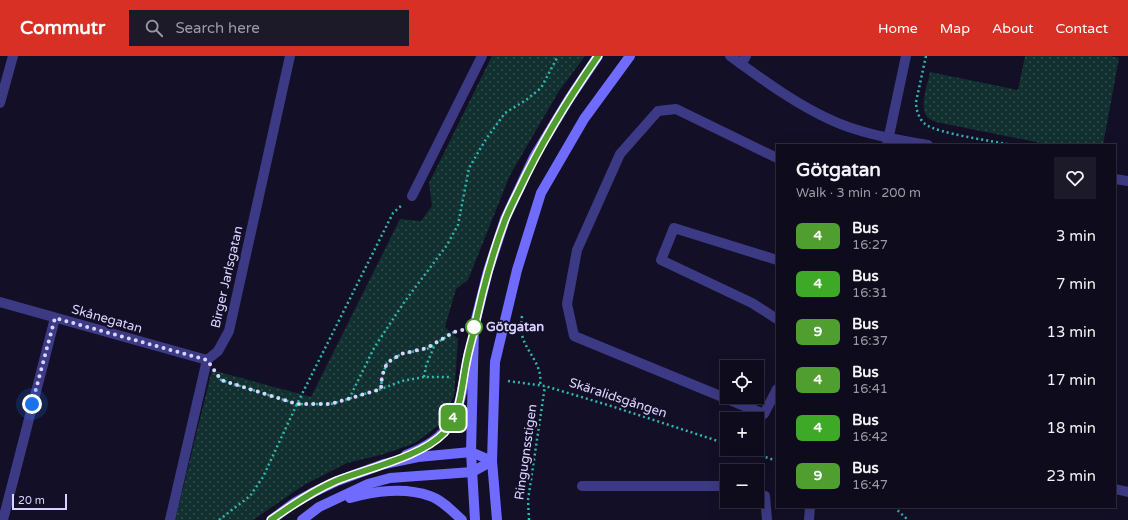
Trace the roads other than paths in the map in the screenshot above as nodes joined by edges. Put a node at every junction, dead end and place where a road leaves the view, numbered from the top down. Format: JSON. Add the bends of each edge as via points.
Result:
{"nodes":[{"id":1,"x":13,"y":56,"type":"edge"},
{"id":2,"x":290,"y":56,"type":"edge"},
{"id":3,"x":482,"y":56,"type":"edge"},
{"id":4,"x":598,"y":56,"type":"edge"},
{"id":5,"x":630,"y":56,"type":"edge"},
{"id":6,"x":730,"y":56,"type":"edge"},
{"id":7,"x":906,"y":56,"type":"edge"},
{"id":8,"x":744,"y":60,"type":"edge"},
{"id":9,"x":0,"y":103,"type":"edge"},
{"id":10,"x":888,"y":141,"type":"edge"},
{"id":11,"x":918,"y":144,"type":"edge"},
{"id":12,"x":776,"y":157,"type":"edge"},
{"id":13,"x":1116,"y":179,"type":"edge"},
{"id":14,"x":1128,"y":181,"type":"edge"},
{"id":15,"x":412,"y":196,"type":"road end"},
{"id":16,"x":776,"y":260,"type":"edge"},
{"id":17,"x":0,"y":302,"type":"edge"},
{"id":18,"x":55,"y":318,"type":"junction"},
{"id":19,"x":776,"y":318,"type":"edge"},
{"id":20,"x":474,"y":327,"type":"junction"},
{"id":21,"x":207,"y":360,"type":"junction"},
{"id":22,"x":776,"y":391,"type":"edge"},
{"id":23,"x":471,"y":452,"type":"junction"},
{"id":24,"x":492,"y":461,"type":"junction"},
{"id":25,"x":384,"y":464,"type":"junction"},
{"id":26,"x":472,"y":472,"type":"junction"},
{"id":27,"x":582,"y":486,"type":"dead end"},
{"id":28,"x":720,"y":486,"type":"edge"},
{"id":29,"x":1116,"y":489,"type":"edge"},
{"id":30,"x":1128,"y":492,"type":"edge"},
{"id":31,"x":764,"y":496,"type":"edge"},
{"id":32,"x":322,"y":506,"type":"junction"},
{"id":33,"x":810,"y":508,"type":"edge"},
{"id":34,"x":3,"y":520,"type":"edge"},
{"id":35,"x":170,"y":520,"type":"edge"},
{"id":36,"x":271,"y":520,"type":"edge"},
{"id":37,"x":302,"y":520,"type":"edge"},
{"id":38,"x":462,"y":520,"type":"edge"},
{"id":39,"x":475,"y":520,"type":"edge"},
{"id":40,"x":497,"y":520,"type":"edge"},
{"id":41,"x":767,"y":520,"type":"edge"},
{"id":42,"x":808,"y":520,"type":"edge"}],
"edges":[{"from":1,"to":9,"type":"street"},
{"from":2,"to":21,"type":"street","name":"Birger Jarlsgatan","via":[[229,331],[218,351]]},
{"from":3,"to":15,"type":"street"},
{"from":4,"to":20,"type":"main road","via":[[534,157],[505,219]]},
{"from":5,"to":24,"type":"main road","via":[[584,119],[541,193],[517,270],[495,362]]},
{"from":6,"to":8,"type":"street"},
{"from":7,"to":10,"type":"street"},
{"from":8,"to":10,"type":"street","via":[[776,89],[801,105],[831,120]]},
{"from":10,"to":11,"type":"street"},
{"from":12,"to":22,"type":"street","via":[[676,108],[658,111],[620,154],[577,250],[567,304],[574,336],[764,414]]},
{"from":13,"to":14,"type":"street"},
{"from":16,"to":19,"type":"street","via":[[674,228],[661,260],[752,303]]},
{"from":17,"to":18,"type":"street","name":"Skånegatan"},
{"from":18,"to":21,"type":"street","name":"Skånegatan"},
{"from":18,"to":34,"type":"street"},
{"from":20,"to":23,"type":"main road"},
{"from":20,"to":25,"type":"main road","via":[[456,414],[445,432],[420,450]]},
{"from":21,"to":35,"type":"street"},
{"from":23,"to":24,"type":"main road"},
{"from":23,"to":25,"type":"main road","via":[[418,457]]},
{"from":23,"to":26,"type":"main road"},
{"from":24,"to":26,"type":"main road"},
{"from":24,"to":40,"type":"main road"},
{"from":25,"to":36,"type":"main road","via":[[314,492]]},
{"from":26,"to":32,"type":"main road","via":[[390,478],[368,484]]},
{"from":26,"to":39,"type":"main road"},
{"from":27,"to":28,"type":"street"},
{"from":29,"to":30,"type":"street"},
{"from":31,"to":41,"type":"street"},
{"from":32,"to":37,"type":"main road"},
{"from":32,"to":38,"type":"main road","via":[[360,495],[411,491],[430,496],[445,504]]},
{"from":33,"to":42,"type":"street"}]}
